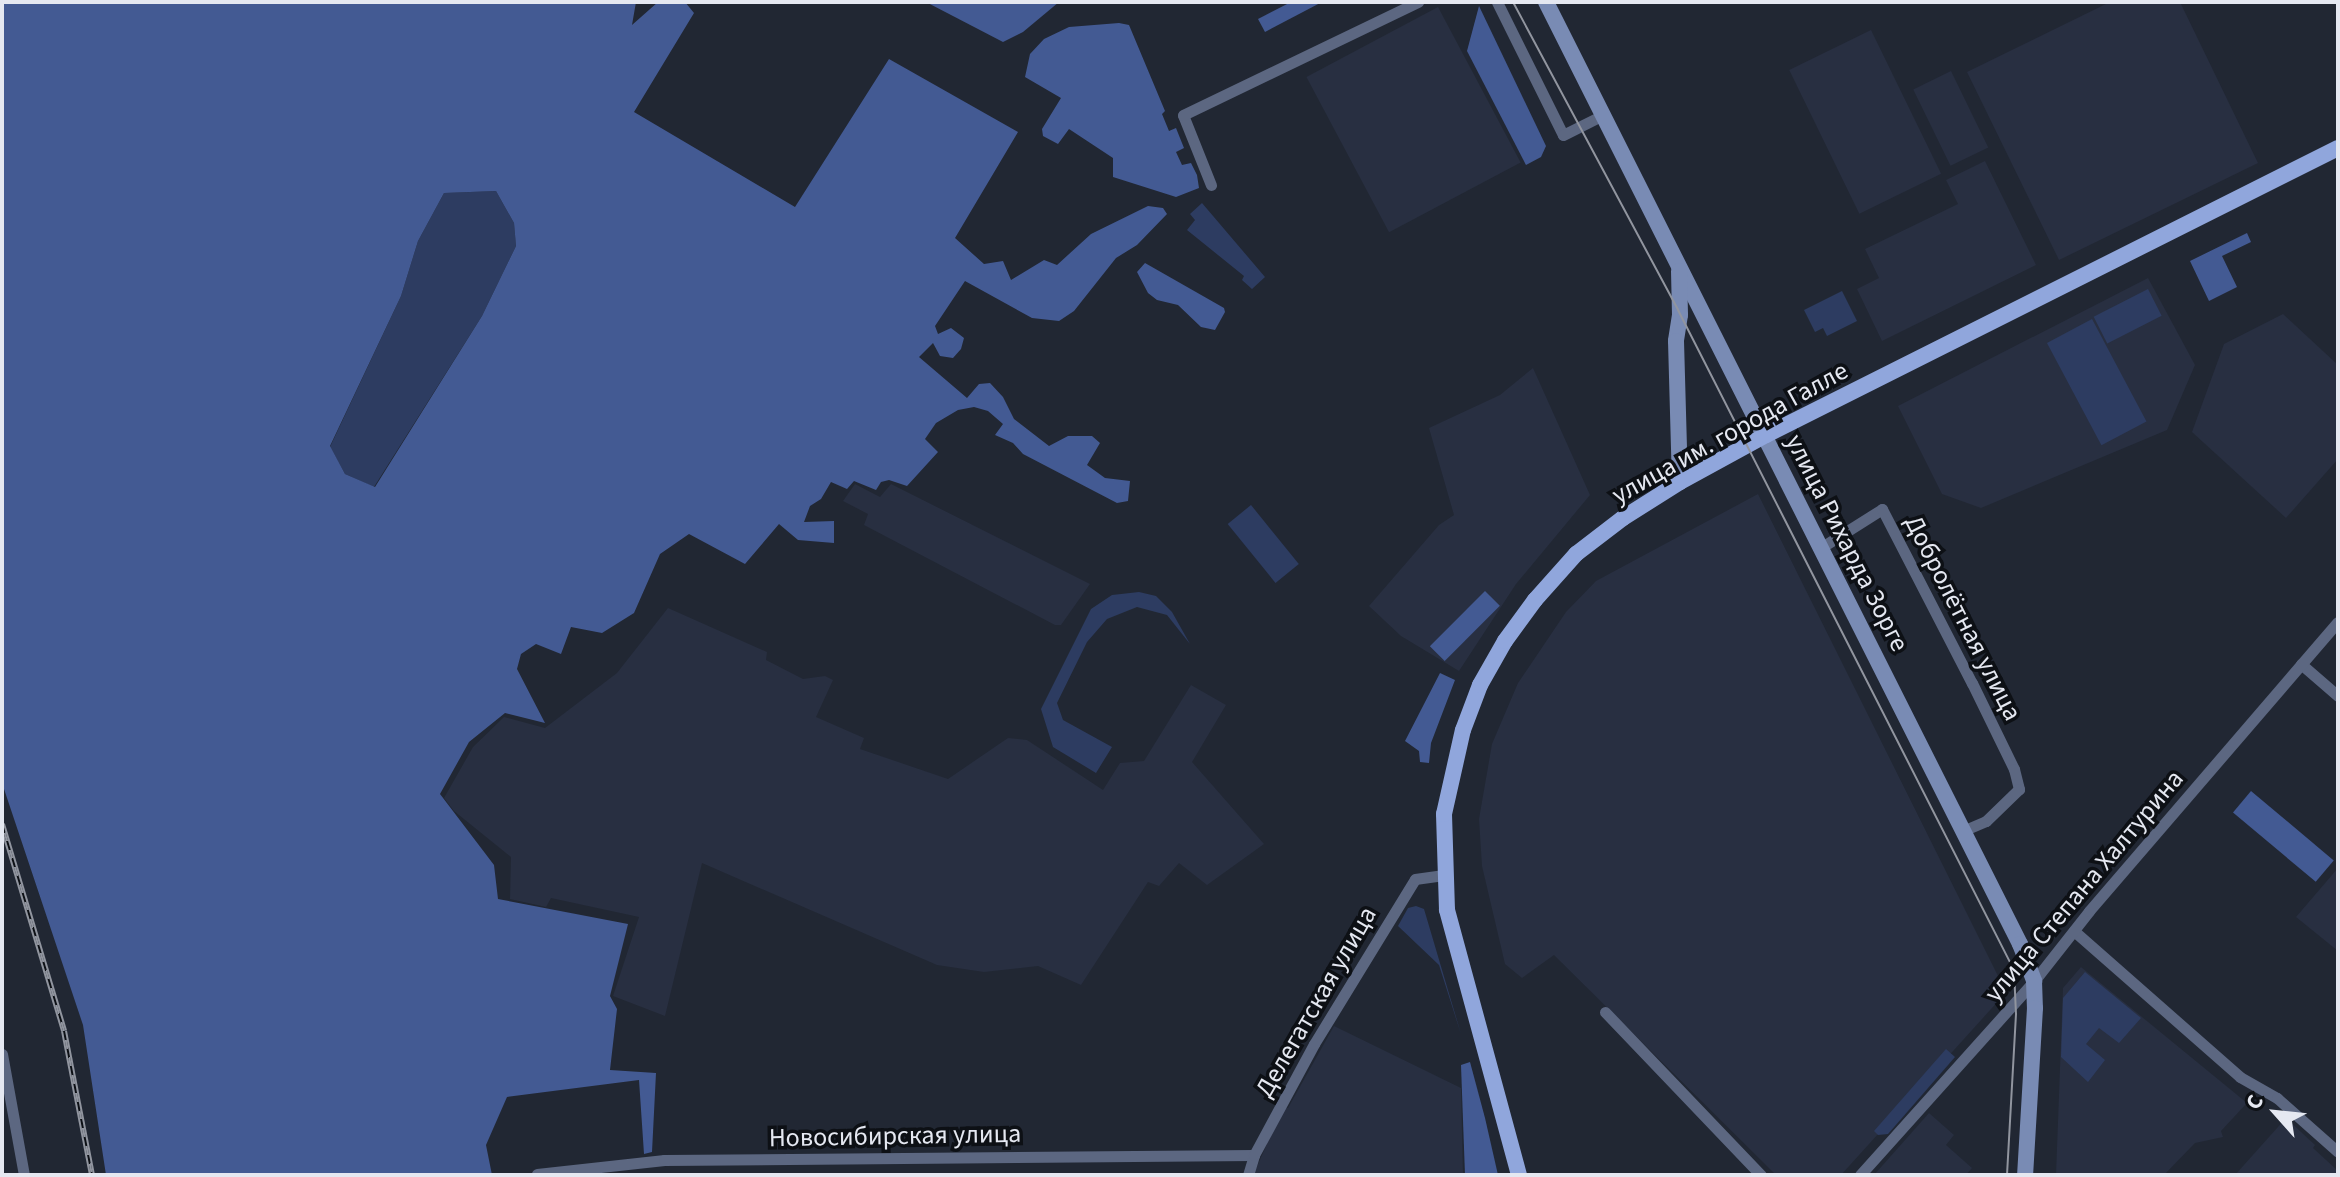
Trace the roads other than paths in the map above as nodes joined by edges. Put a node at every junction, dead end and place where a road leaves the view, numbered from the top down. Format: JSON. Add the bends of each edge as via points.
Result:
{"nodes":[{"id":1,"x":1418,"y":2,"type":"edge"},
{"id":2,"x":1497,"y":2,"type":"edge"},
{"id":3,"x":1546,"y":2,"type":"edge"},
{"id":4,"x":1603,"y":115,"type":"junction"},
{"id":5,"x":2338,"y":148,"type":"edge"},
{"id":6,"x":1211,"y":185,"type":"dead end"},
{"id":7,"x":1679,"y":265,"type":"junction"},
{"id":8,"x":1766,"y":435,"type":"junction"},
{"id":9,"x":1680,"y":482,"type":"junction"},
{"id":10,"x":1822,"y":547,"type":"junction"},
{"id":11,"x":2338,"y":622,"type":"edge"},
{"id":12,"x":2301,"y":664,"type":"junction"},
{"id":13,"x":2338,"y":696,"type":"edge"},
{"id":14,"x":1965,"y":830,"type":"junction"},
{"id":15,"x":1444,"y":875,"type":"junction"},
{"id":16,"x":2074,"y":931,"type":"junction"},
{"id":17,"x":2034,"y":981,"type":"junction"},
{"id":18,"x":1605,"y":1012,"type":"dead end"},
{"id":19,"x":2,"y":1054,"type":"edge"},
{"id":20,"x":2338,"y":1152,"type":"edge"},
{"id":21,"x":1254,"y":1155,"type":"junction"},
{"id":22,"x":537,"y":1174,"type":"edge"},
{"id":23,"x":24,"y":1175,"type":"edge"},
{"id":24,"x":1248,"y":1175,"type":"edge"},
{"id":25,"x":1519,"y":1175,"type":"edge"},
{"id":26,"x":1761,"y":1175,"type":"edge"},
{"id":27,"x":1860,"y":1175,"type":"edge"},
{"id":28,"x":2025,"y":1175,"type":"edge"}],
"edges":[{"from":1,"to":6,"type":"street","via":[[1183,115]]},
{"from":2,"to":4,"type":"street","via":[[1563,135]]},
{"from":3,"to":4,"type":"main road","name":"улица Рихарда Зорге"},
{"from":4,"to":7,"type":"main road","name":"улица Рихарда Зорге"},
{"from":5,"to":8,"type":"main road","name":"улица им. города Галле"},
{"from":7,"to":8,"type":"main road","name":"улица Рихарда Зорге"},
{"from":7,"to":9,"type":"main road"},
{"from":8,"to":9,"type":"main road","name":"улица им. города Галле"},
{"from":8,"to":10,"type":"main road","name":"улица Рихарда Зорге"},
{"from":9,"to":15,"type":"main road","name":"улица им. города Галле","via":[[1576,554],[1505,641],[1463,730],[1444,814]]},
{"from":10,"to":14,"type":"main road","name":"улица Рихарда Зорге"},
{"from":10,"to":14,"type":"street","name":"Добролётная улица","via":[[1882,509],[2014,769],[2019,789],[1986,821]]},
{"from":11,"to":12,"type":"street","name":"улица Степана Халтурина"},
{"from":12,"to":13,"type":"street"},
{"from":12,"to":16,"type":"street","name":"улица Степана Халтурина"},
{"from":14,"to":17,"type":"main road","name":"улица Рихарда Зорге"},
{"from":15,"to":21,"type":"street","name":"Делегатская улица","via":[[1415,879],[1314,1044]]},
{"from":15,"to":25,"type":"main road","name":"улица им. города Галле","via":[[1447,910]]},
{"from":16,"to":17,"type":"street","name":"улица Степана Халтурина"},
{"from":16,"to":20,"type":"street","via":[[2240,1077],[2277,1098]]},
{"from":17,"to":27,"type":"street","name":"улица Степана Халтурина"},
{"from":17,"to":28,"type":"main road"},
{"from":18,"to":26,"type":"street"},
{"from":19,"to":23,"type":"street"},
{"from":21,"to":22,"type":"street","name":"Новосибирская улица","via":[[664,1160]]},
{"from":21,"to":24,"type":"street","name":"Делегатская улица"}]}
